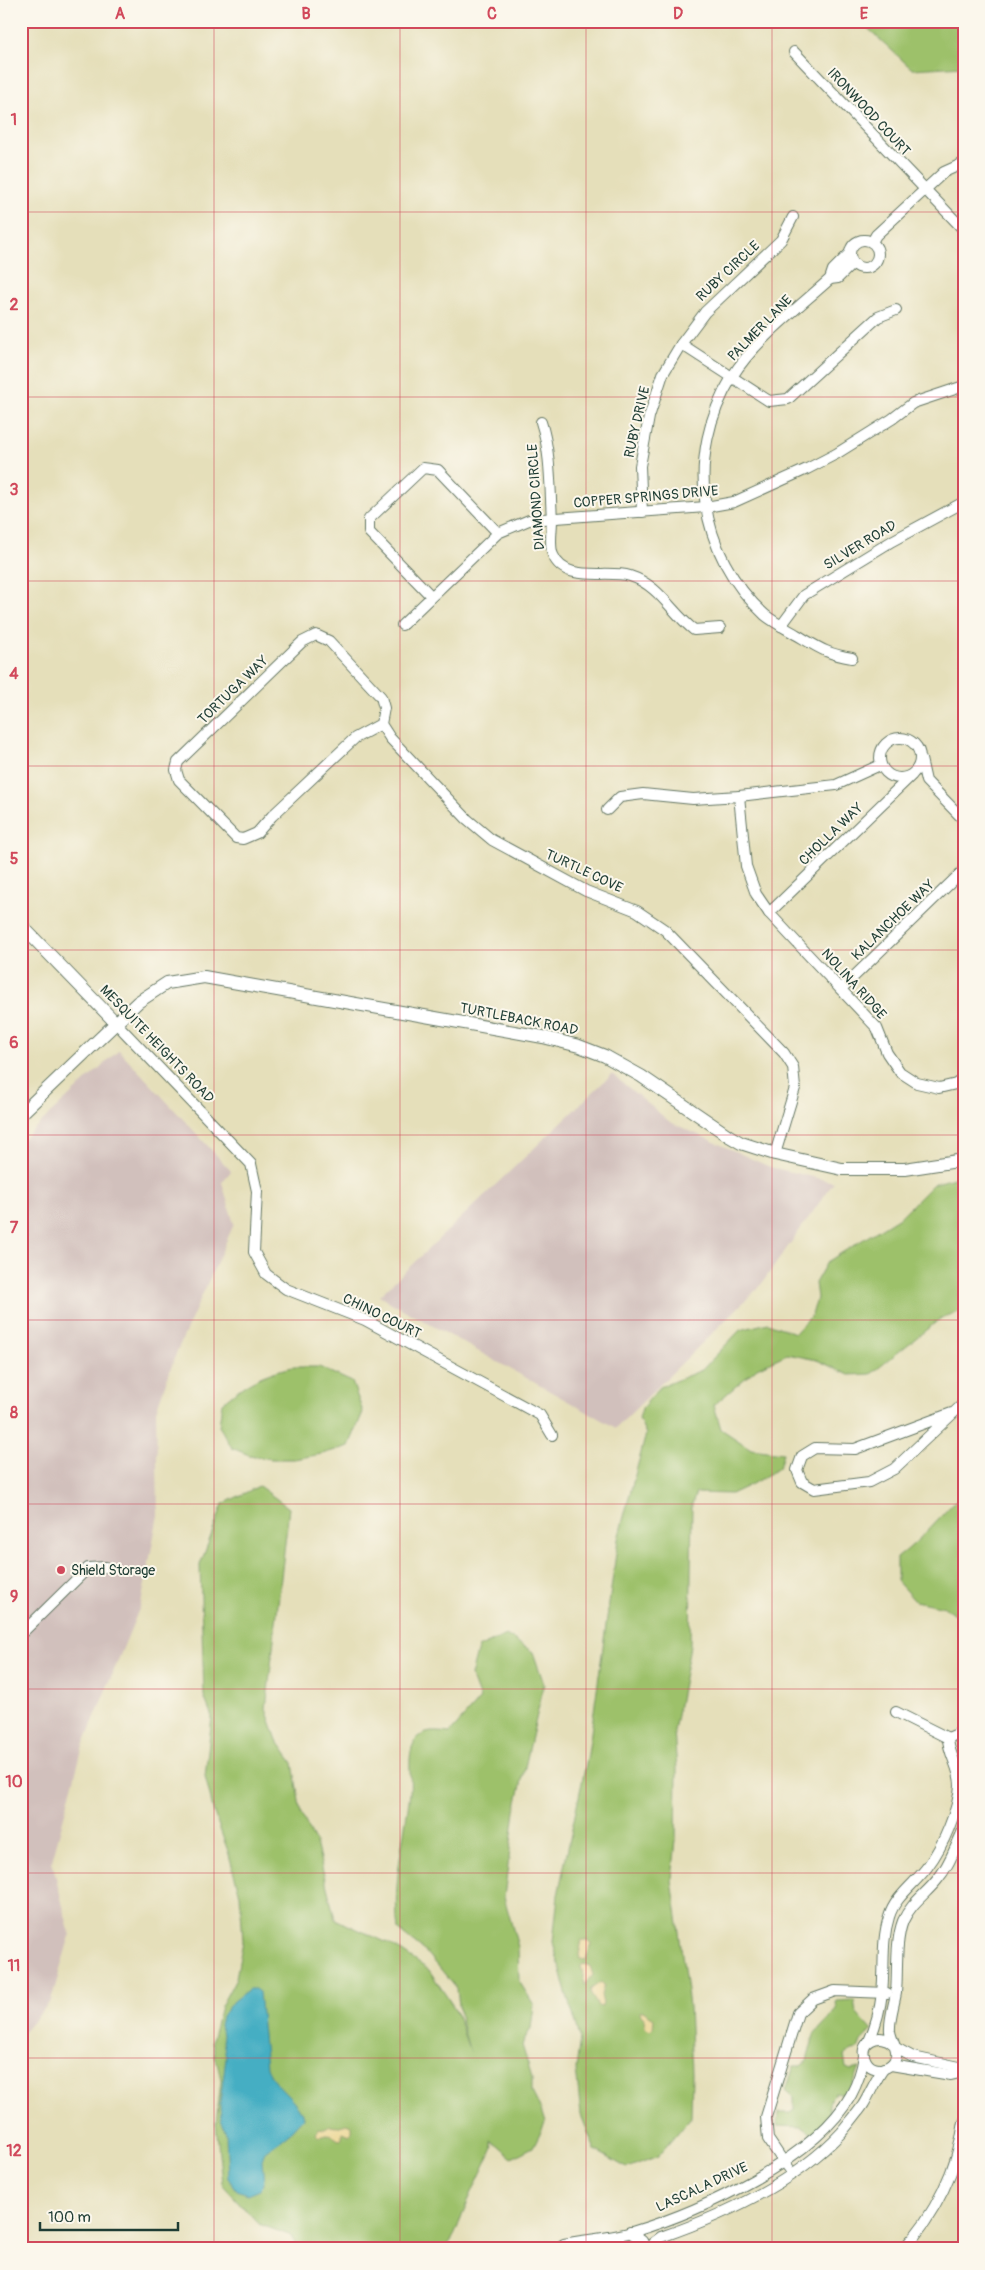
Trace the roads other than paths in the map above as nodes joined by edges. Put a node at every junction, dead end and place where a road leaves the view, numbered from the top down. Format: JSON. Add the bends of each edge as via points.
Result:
{"nodes":[{"id":1,"x":794,"y":52,"type":"dead end"},
{"id":2,"x":964,"y":163,"type":"edge"},
{"id":3,"x":924,"y":190,"type":"junction"},
{"id":4,"x":793,"y":217,"type":"dead end"},
{"id":5,"x":964,"y":230,"type":"edge"},
{"id":6,"x":872,"y":242,"type":"junction"},
{"id":7,"x":851,"y":259,"type":"junction"},
{"id":8,"x":896,"y":310,"type":"dead end"},
{"id":9,"x":681,"y":344,"type":"junction"},
{"id":10,"x":732,"y":377,"type":"junction"},
{"id":11,"x":964,"y":386,"type":"edge"},
{"id":12,"x":541,"y":422,"type":"dead end"},
{"id":13,"x":964,"y":502,"type":"edge"},
{"id":14,"x":706,"y":507,"type":"junction"},
{"id":15,"x":642,"y":512,"type":"junction"},
{"id":16,"x":552,"y":519,"type":"junction"},
{"id":17,"x":498,"y":533,"type":"junction"},
{"id":18,"x":431,"y":596,"type":"junction"},
{"id":19,"x":402,"y":625,"type":"dead end"},
{"id":20,"x":781,"y":626,"type":"junction"},
{"id":21,"x":720,"y":628,"type":"dead end"},
{"id":22,"x":852,"y":658,"type":"dead end"},
{"id":23,"x":381,"y":724,"type":"junction"},
{"id":24,"x":920,"y":756,"type":"junction"},
{"id":25,"x":880,"y":766,"type":"junction"},
{"id":26,"x":912,"y":774,"type":"junction"},
{"id":27,"x":739,"y":796,"type":"junction"},
{"id":28,"x":607,"y":810,"type":"dead end"},
{"id":29,"x":964,"y":820,"type":"edge"},
{"id":30,"x":964,"y":870,"type":"edge"},
{"id":31,"x":769,"y":913,"type":"junction"},
{"id":32,"x":21,"y":925,"type":"edge"},
{"id":33,"x":841,"y":989,"type":"junction"},
{"id":34,"x":116,"y":1024,"type":"junction"},
{"id":35,"x":964,"y":1076,"type":"edge"},
{"id":36,"x":22,"y":1111,"type":"edge"},
{"id":37,"x":774,"y":1154,"type":"junction"},
{"id":38,"x":964,"y":1160,"type":"edge"},
{"id":39,"x":257,"y":1191,"type":"joint"},
{"id":40,"x":964,"y":1403,"type":"edge"},
{"id":41,"x":952,"y":1413,"type":"junction"},
{"id":42,"x":552,"y":1435,"type":"dead end"},
{"id":43,"x":106,"y":1567,"type":"dead end"},
{"id":44,"x":21,"y":1634,"type":"edge"},
{"id":45,"x":896,"y":1712,"type":"dead end"},
{"id":46,"x":964,"y":1731,"type":"edge"},
{"id":47,"x":948,"y":1738,"type":"junction"},
{"id":48,"x":964,"y":1830,"type":"edge"},
{"id":49,"x":882,"y":1992,"type":"junction"},
{"id":50,"x":895,"y":1994,"type":"junction"},
{"id":51,"x":869,"y":2041,"type":"junction"},
{"id":52,"x":895,"y":2046,"type":"junction"},
{"id":53,"x":864,"y":2056,"type":"junction"},
{"id":54,"x":888,"y":2067,"type":"junction"},
{"id":55,"x":964,"y":2068,"type":"edge"},
{"id":56,"x":964,"y":2072,"type":"edge"},
{"id":57,"x":964,"y":2122,"type":"edge"},
{"id":58,"x":784,"y":2162,"type":"junction"},
{"id":59,"x":791,"y":2173,"type":"junction"},
{"id":60,"x":630,"y":2232,"type":"junction"},
{"id":61,"x":557,"y":2249,"type":"edge"},
{"id":62,"x":646,"y":2249,"type":"edge"},
{"id":63,"x":651,"y":2249,"type":"edge"},
{"id":64,"x":903,"y":2249,"type":"edge"}],
"edges":[{"from":1,"to":3,"type":"street","name":"IRONWOOD COURT"},
{"from":2,"to":3,"type":"street","via":[[944,172]]},
{"from":3,"to":5,"type":"street","name":"IRONWOOD COURT"},
{"from":3,"to":6,"type":"street"},
{"from":4,"to":9,"type":"street","name":"RUBY CIRCLE","via":[[781,240],[705,312]]},
{"from":6,"to":7,"type":"street","name":"PALMER LANE","via":[[860,240],[852,246]]},
{"from":6,"to":7,"type":"street","via":[[878,250],[875,264],[862,268]]},
{"from":7,"to":10,"type":"street","name":"PALMER LANE","via":[[838,278],[830,279],[774,330]]},
{"from":8,"to":10,"type":"street","via":[[878,317],[788,399],[769,401]]},
{"from":9,"to":10,"type":"street"},
{"from":9,"to":15,"type":"street","name":"RUBY DRIVE","via":[[662,374],[649,418],[640,466]]},
{"from":10,"to":14,"type":"street","name":"PALMER LANE","via":[[715,411],[704,446],[702,479]]},
{"from":11,"to":14,"type":"street","name":"COPPER SPRINGS DRIVE","via":[[913,403],[844,449],[807,469],[734,502]]},
{"from":12,"to":16,"type":"street","name":"DIAMOND CIRCLE","via":[[548,442]]},
{"from":13,"to":20,"type":"street","name":"SILVER ROAD","via":[[804,595]]},
{"from":14,"to":15,"type":"street","name":"COPPER SPRINGS DRIVE"},
{"from":14,"to":20,"type":"street","name":"PALMER LANE","via":[[727,567],[748,597]]},
{"from":15,"to":16,"type":"street","name":"COPPER SPRINGS DRIVE"},
{"from":16,"to":17,"type":"street","name":"COPPER SPRINGS DRIVE","via":[[529,520]]},
{"from":16,"to":21,"type":"street","name":"DIAMOND CIRCLE","via":[[553,555],[565,569],[580,574],[630,576],[657,591],[681,620],[694,630]]},
{"from":17,"to":18,"type":"street","name":"COPPER SPRINGS DRIVE"},
{"from":17,"to":18,"type":"street","via":[[438,470],[423,468],[369,519],[369,532]]},
{"from":18,"to":19,"type":"street","name":"COPPER SPRINGS DRIVE"},
{"from":20,"to":22,"type":"street","name":"PALMER LANE","via":[[829,654]]},
{"from":23,"to":23,"type":"street","name":"TORTUGA WAY","via":[[355,738],[257,833],[242,839],[236,838],[179,780],[176,770],[178,762],[302,642],[316,635],[329,641],[381,697],[384,708]]},
{"from":23,"to":37,"type":"street","name":"TURTLE COVE","via":[[390,738],[467,819],[492,840],[586,890],[637,911],[665,930],[784,1053],[793,1067],[795,1088]]},
{"from":24,"to":25,"type":"street","via":[[914,743],[898,738],[891,740],[880,752]]},
{"from":24,"to":26,"type":"street","via":[[917,769]]},
{"from":24,"to":29,"type":"street","via":[[926,780]]},
{"from":25,"to":26,"type":"street","via":[[894,778]]},
{"from":25,"to":27,"type":"street","via":[[836,785]]},
{"from":26,"to":31,"type":"street","name":"CHOLLA WAY"},
{"from":27,"to":28,"type":"street","via":[[693,799],[642,794],[620,796]]},
{"from":27,"to":31,"type":"street","name":"NOLINA RIDGE","via":[[746,866],[756,894]]},
{"from":30,"to":33,"type":"street","name":"KALANCHOE WAY"},
{"from":31,"to":33,"type":"street","name":"NOLINA RIDGE"},
{"from":32,"to":34,"type":"main road","name":"MESQUITE HEIGHTS ROAD"},
{"from":33,"to":35,"type":"street","name":"NOLINA RIDGE","via":[[878,1028],[887,1053],[900,1072],[917,1083],[939,1088],[956,1084]]},
{"from":34,"to":36,"type":"main road","name":"TURTLEBACK ROAD"},
{"from":34,"to":37,"type":"main road","name":"TURTLEBACK ROAD","via":[[138,1002],[167,982],[204,977],[543,1037],[606,1056],[741,1143]]},
{"from":34,"to":39,"type":"street","name":"MESQUITE HEIGHTS ROAD","via":[[251,1164]]},
{"from":37,"to":38,"type":"main road","name":"TURTLEBACK ROAD","via":[[842,1169],[906,1169]]},
{"from":39,"to":42,"type":"street","name":"CHINO COURT","via":[[254,1252],[266,1274],[286,1288],[365,1320],[540,1415]]},
{"from":40,"to":41,"type":"street"},
{"from":41,"to":41,"type":"street","via":[[855,1449],[815,1448],[802,1456],[797,1470],[802,1482],[814,1489],[869,1482],[894,1469]]},
{"from":43,"to":44,"type":"street","via":[[88,1568]]},
{"from":45,"to":47,"type":"street"},
{"from":46,"to":47,"type":"street"},
{"from":47,"to":49,"type":"street","via":[[948,1748],[956,1764],[960,1784],[957,1804],[928,1866],[889,1914],[884,1933]]},
{"from":48,"to":50,"type":"street","via":[[937,1880],[913,1903],[903,1922]]},
{"from":49,"to":50,"type":"street"},
{"from":49,"to":51,"type":"street","via":[[876,2026]]},
{"from":49,"to":58,"type":"street","via":[[835,1991],[813,1999],[798,2013],[766,2117],[768,2139]]},
{"from":50,"to":52,"type":"street","via":[[890,2031]]},
{"from":51,"to":52,"type":"street","via":[[879,2036]]},
{"from":51,"to":53,"type":"street"},
{"from":52,"to":54,"type":"street","via":[[896,2058]]},
{"from":52,"to":55,"type":"street","via":[[913,2057]]},
{"from":53,"to":54,"type":"street","via":[[874,2068]]},
{"from":53,"to":58,"type":"street","name":"LASCALA DRIVE","via":[[850,2096],[831,2122]]},
{"from":54,"to":56,"type":"street","via":[[951,2075]]},
{"from":54,"to":59,"type":"street","name":"LASCALA DRIVE","via":[[876,2078],[863,2105],[842,2131],[820,2154]]},
{"from":57,"to":64,"type":"street","via":[[953,2165],[935,2207]]},
{"from":58,"to":59,"type":"street"},
{"from":58,"to":60,"type":"street","name":"LASCALA DRIVE","via":[[699,2206]]},
{"from":59,"to":63,"type":"street","name":"LASCALA DRIVE","via":[[730,2209],[662,2237],[653,2243]]},
{"from":60,"to":61,"type":"street","name":"LASCALA DRIVE","via":[[564,2244]]},
{"from":60,"to":62,"type":"street","via":[[642,2241]]}]}
